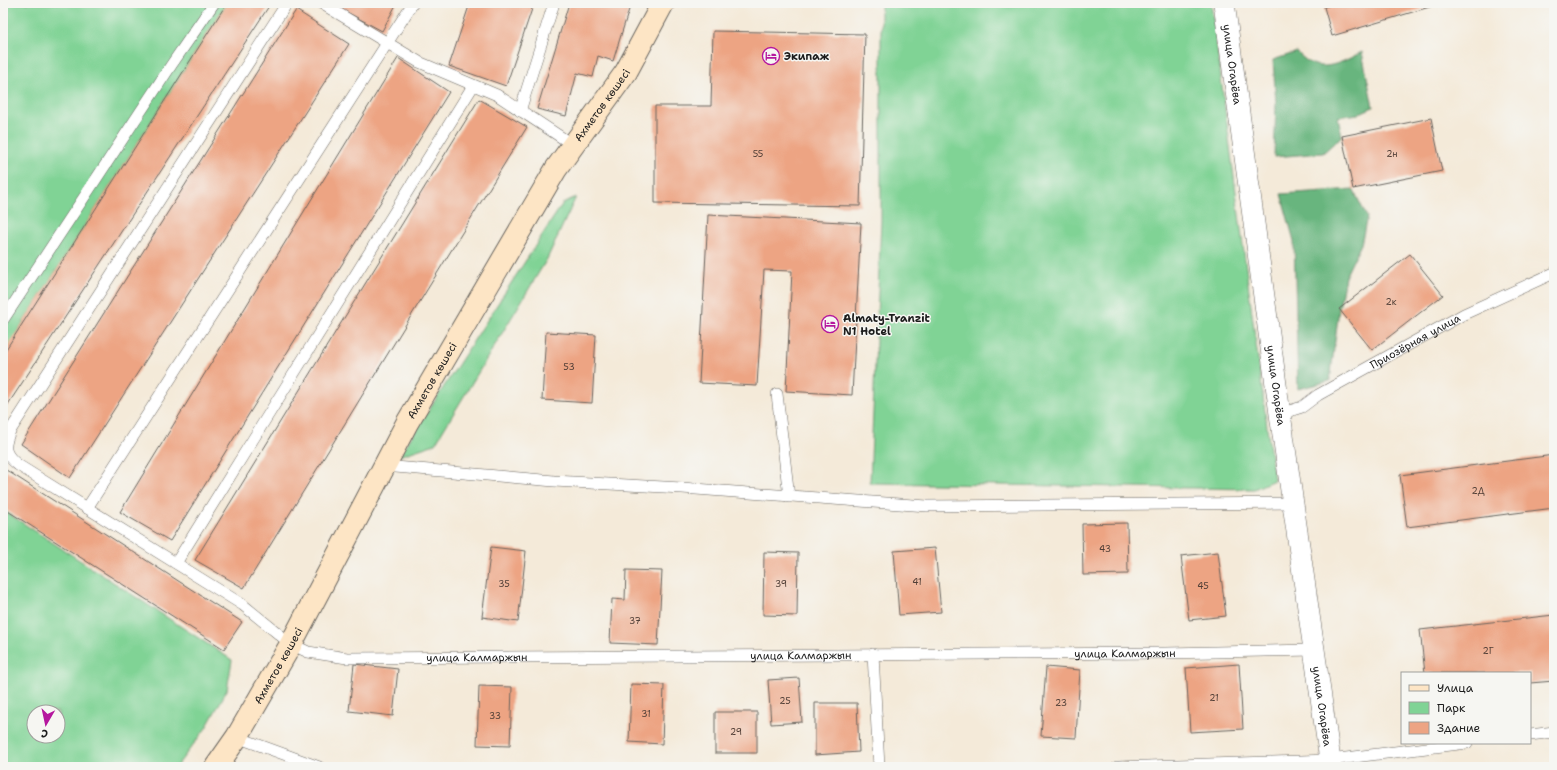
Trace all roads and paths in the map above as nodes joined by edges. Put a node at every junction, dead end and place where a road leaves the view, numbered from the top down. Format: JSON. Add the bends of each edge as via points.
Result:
{"nodes":[{"id":1,"x":214,"y":3,"type":"edge"},
{"id":2,"x":287,"y":3,"type":"edge"},
{"id":3,"x":321,"y":3,"type":"edge"},
{"id":4,"x":413,"y":3,"type":"edge"},
{"id":5,"x":554,"y":3,"type":"edge"},
{"id":6,"x":663,"y":3,"type":"edge"},
{"id":7,"x":1224,"y":3,"type":"edge"},
{"id":8,"x":386,"y":42,"type":"junction"},
{"id":9,"x":474,"y":86,"type":"junction"},
{"id":10,"x":520,"y":111,"type":"junction"},
{"id":11,"x":573,"y":145,"type":"junction"},
{"id":12,"x":1554,"y":273,"type":"edge"},
{"id":13,"x":3,"y":320,"type":"edge"},
{"id":14,"x":777,"y":394,"type":"dead end"},
{"id":15,"x":1280,"y":414,"type":"junction"},
{"id":16,"x":384,"y":466,"type":"junction"},
{"id":17,"x":788,"y":497,"type":"junction"},
{"id":18,"x":1293,"y":503,"type":"junction"},
{"id":19,"x":87,"y":508,"type":"junction"},
{"id":20,"x":176,"y":563,"type":"junction"},
{"id":21,"x":291,"y":644,"type":"junction"},
{"id":22,"x":1313,"y":650,"type":"junction"},
{"id":23,"x":873,"y":654,"type":"junction"},
{"id":24,"x":1554,"y":732,"type":"edge"},
{"id":25,"x":1531,"y":735,"type":"edge"},
{"id":26,"x":237,"y":737,"type":"junction"},
{"id":27,"x":1459,"y":744,"type":"edge"},
{"id":28,"x":1331,"y":763,"type":"edge"},
{"id":29,"x":216,"y":767,"type":"edge"},
{"id":30,"x":319,"y":767,"type":"edge"},
{"id":31,"x":879,"y":767,"type":"edge"},
{"id":32,"x":1117,"y":767,"type":"edge"}],
"edges":[{"from":1,"to":13,"type":"lane"},
{"from":2,"to":19,"type":"lane","name":"улица Калмаржын","via":[[10,431],[6,441],[5,450],[9,458]]},
{"from":3,"to":8,"type":"lane"},
{"from":4,"to":8,"type":"lane"},
{"from":5,"to":10,"type":"lane"},
{"from":6,"to":11,"type":"main road","name":"Ахметов көшесі","via":[[626,72]]},
{"from":7,"to":15,"type":"street","name":"улица Огарёва"},
{"from":8,"to":9,"type":"lane","via":[[419,62]]},
{"from":8,"to":19,"type":"lane"},
{"from":9,"to":10,"type":"lane","via":[[497,95]]},
{"from":9,"to":20,"type":"lane"},
{"from":10,"to":11,"type":"lane"},
{"from":11,"to":16,"type":"main road","name":"Ахметов көшесі","via":[[556,169]]},
{"from":12,"to":15,"type":"lane","name":"Приозёрная улица","via":[[1464,314],[1318,395],[1302,407]]},
{"from":14,"to":17,"type":"lane"},
{"from":15,"to":18,"type":"street","name":"улица Огарёва"},
{"from":16,"to":17,"type":"lane"},
{"from":16,"to":21,"type":"main road","name":"Ахметов көшесі"},
{"from":17,"to":18,"type":"lane","via":[[927,506]]},
{"from":18,"to":22,"type":"street","name":"улица Огарёва"},
{"from":19,"to":20,"type":"lane","name":"улица Калмаржын"},
{"from":20,"to":21,"type":"lane","name":"улица Калмаржын","via":[[243,605]]},
{"from":21,"to":23,"type":"lane","name":"улица Калмаржын","via":[[308,652],[347,658]]},
{"from":21,"to":26,"type":"main road","name":"Ахметов көшесі"},
{"from":22,"to":23,"type":"lane","name":"улица Калмаржын"},
{"from":22,"to":28,"type":"street","name":"улица Огарёва"},
{"from":23,"to":31,"type":"lane"},
{"from":24,"to":25,"type":"lane"},
{"from":26,"to":29,"type":"main road","name":"Ахметов көшесі"},
{"from":26,"to":30,"type":"lane"},
{"from":27,"to":28,"type":"lane"},
{"from":28,"to":32,"type":"lane"}]}
